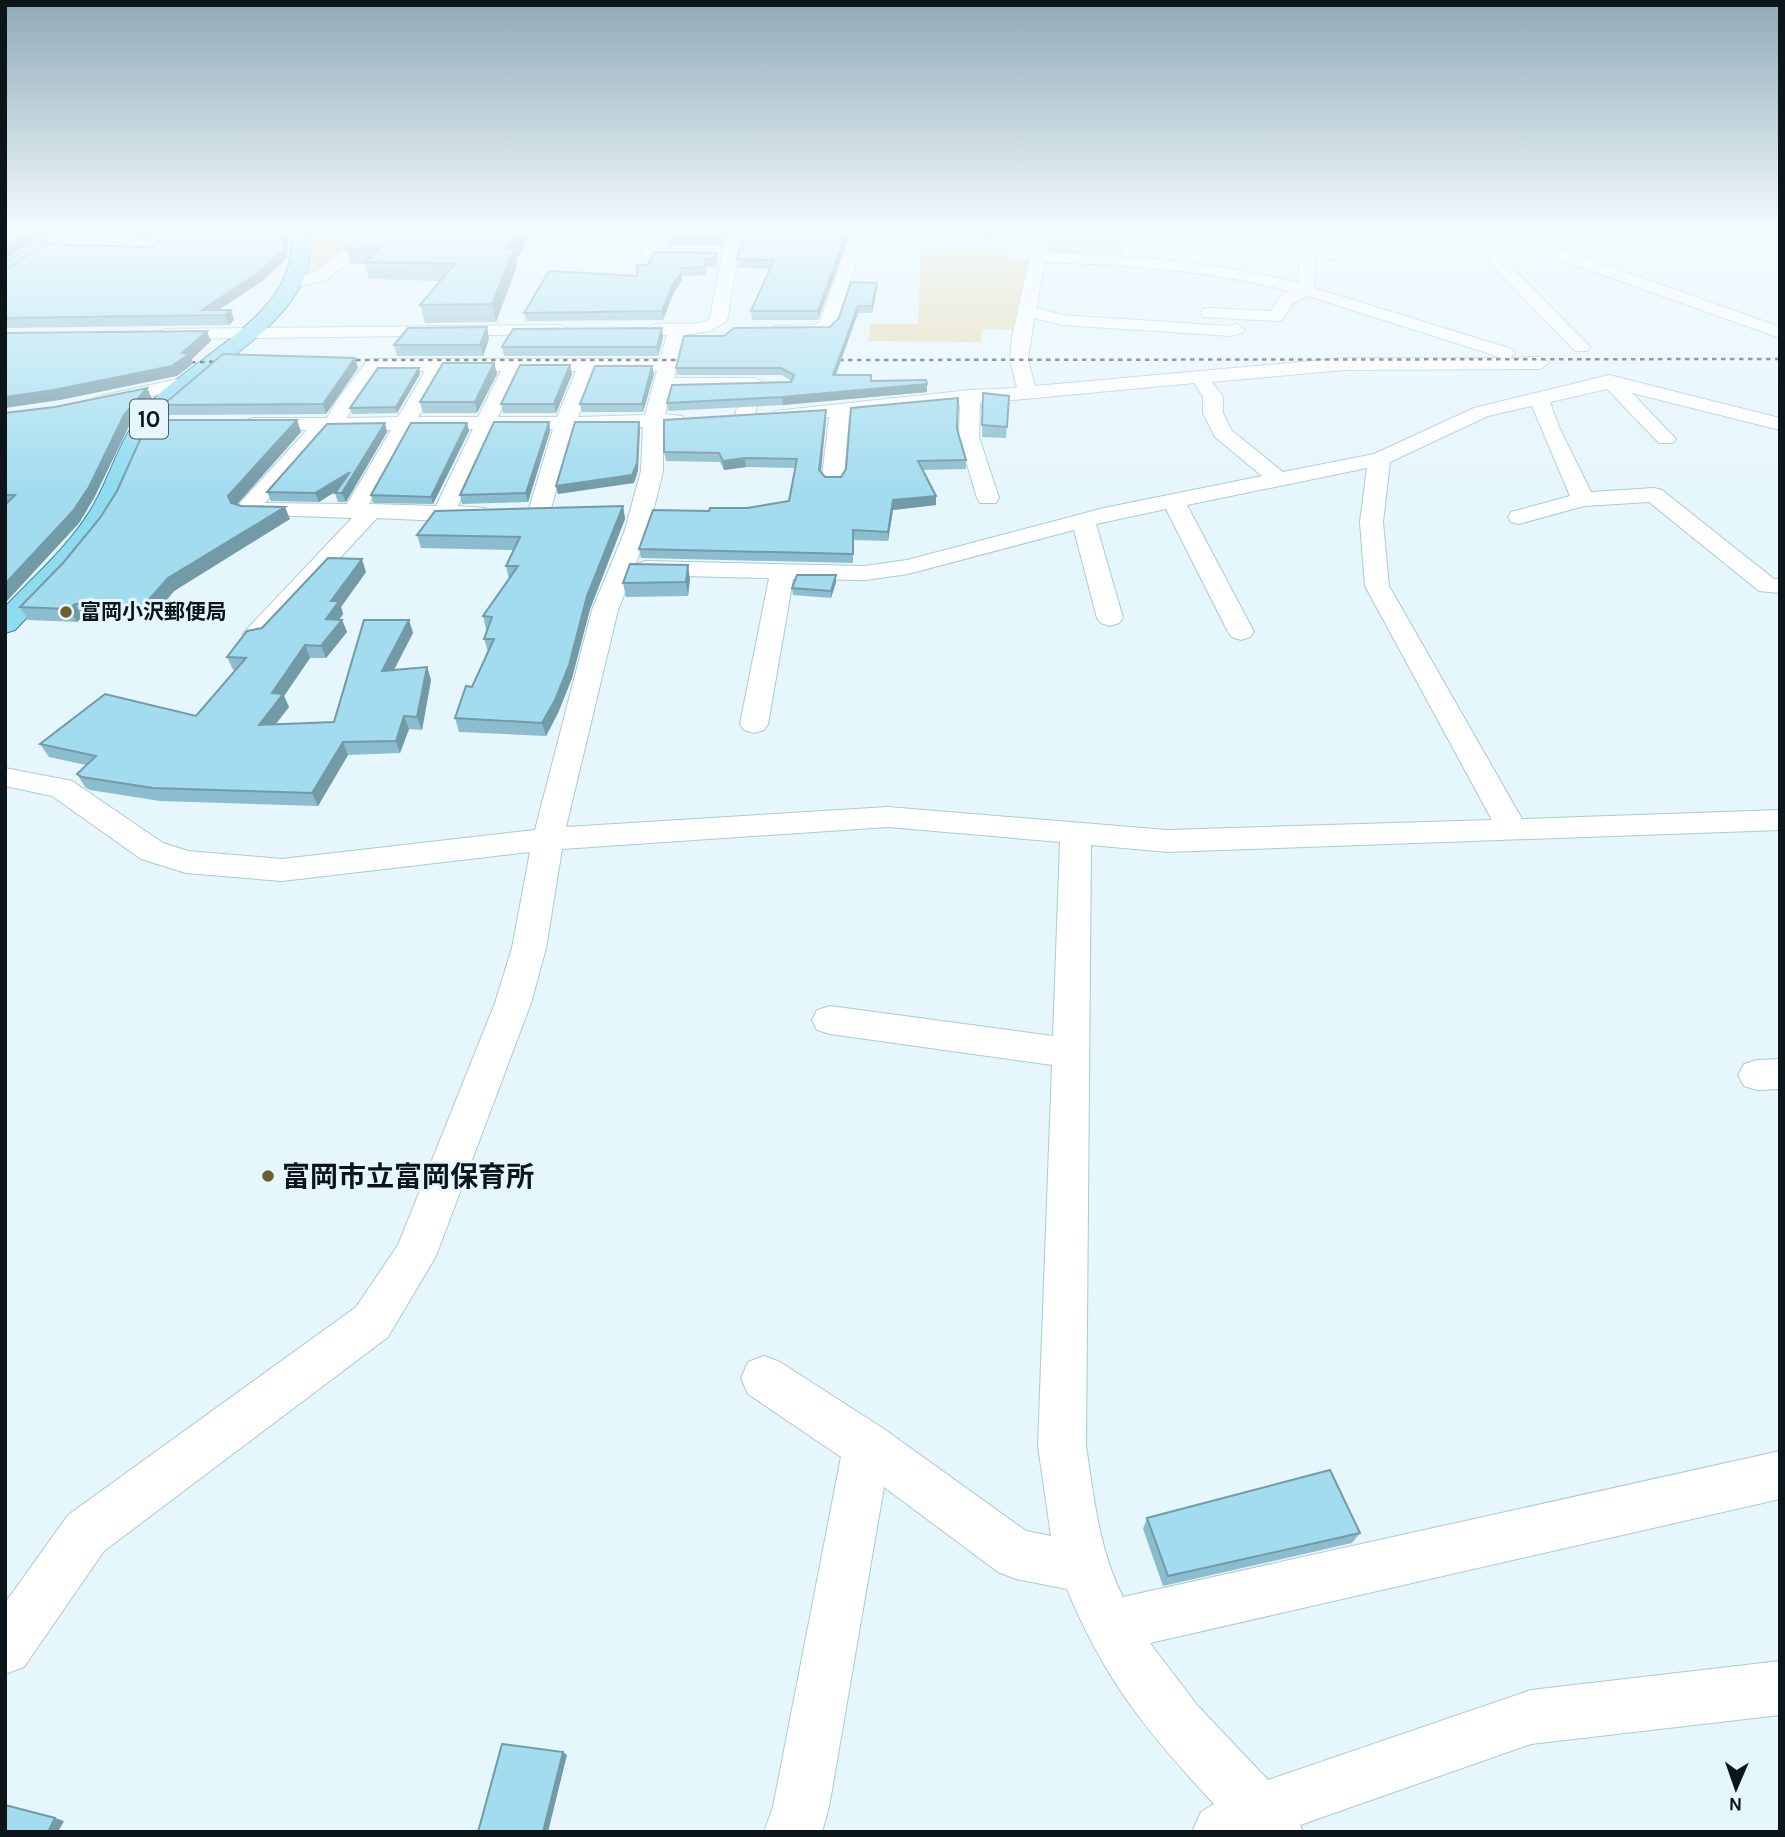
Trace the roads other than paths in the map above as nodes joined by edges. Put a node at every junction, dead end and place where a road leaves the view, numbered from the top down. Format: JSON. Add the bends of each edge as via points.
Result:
{"nodes":[{"id":1,"x":264,"y":317,"type":"edge"},
{"id":2,"x":719,"y":317,"type":"edge"},
{"id":3,"x":831,"y":317,"type":"edge"},
{"id":4,"x":1027,"y":317,"type":"edge"},
{"id":5,"x":1052,"y":317,"type":"edge"},
{"id":6,"x":1369,"y":317,"type":"edge"},
{"id":7,"x":1390,"y":317,"type":"edge"},
{"id":8,"x":1551,"y":317,"type":"edge"},
{"id":9,"x":1736,"y":317,"type":"edge"},
{"id":10,"x":677,"y":329,"type":"junction"},
{"id":11,"x":696,"y":329,"type":"junction"},
{"id":12,"x":736,"y":329,"type":"edge"},
{"id":13,"x":569,"y":330,"type":"edge"},
{"id":14,"x":636,"y":330,"type":"edge"},
{"id":15,"x":763,"y":330,"type":"edge"},
{"id":16,"x":1236,"y":330,"type":"dead end"},
{"id":17,"x":1371,"y":330,"type":"dead end"},
{"id":18,"x":251,"y":332,"type":"junction"},
{"id":19,"x":1780,"y":332,"type":"edge"},
{"id":20,"x":148,"y":334,"type":"edge"},
{"id":21,"x":1581,"y":347,"type":"dead end"},
{"id":22,"x":438,"y":365,"type":"junction"},
{"id":23,"x":513,"y":365,"type":"junction"},
{"id":24,"x":588,"y":365,"type":"junction"},
{"id":25,"x":1575,"y":372,"type":"dead end"},
{"id":26,"x":665,"y":374,"type":"junction"},
{"id":27,"x":1199,"y":377,"type":"junction"},
{"id":28,"x":1611,"y":382,"type":"junction"},
{"id":29,"x":187,"y":383,"type":"junction"},
{"id":30,"x":1027,"y":391,"type":"junction"},
{"id":31,"x":970,"y":396,"type":"junction"},
{"id":32,"x":1539,"y":397,"type":"junction"},
{"id":33,"x":80,"y":405,"type":"edge"},
{"id":34,"x":840,"y":409,"type":"junction"},
{"id":35,"x":693,"y":419,"type":"edge"},
{"id":36,"x":653,"y":421,"type":"junction"},
{"id":37,"x":229,"y":423,"type":"edge"},
{"id":38,"x":485,"y":423,"type":"junction"},
{"id":39,"x":405,"y":424,"type":"junction"},
{"id":40,"x":565,"y":424,"type":"junction"},
{"id":41,"x":1780,"y":424,"type":"edge"},
{"id":42,"x":328,"y":425,"type":"junction"},
{"id":43,"x":1666,"y":439,"type":"dead end"},
{"id":44,"x":1380,"y":459,"type":"junction"},
{"id":45,"x":833,"y":478,"type":"edge"},
{"id":46,"x":1279,"y":480,"type":"junction"},
{"id":47,"x":988,"y":498,"type":"dead end"},
{"id":48,"x":1583,"y":499,"type":"junction"},
{"id":49,"x":1174,"y":502,"type":"junction"},
{"id":50,"x":565,"y":511,"type":"edge"},
{"id":51,"x":362,"y":512,"type":"junction"},
{"id":52,"x":539,"y":512,"type":"junction"},
{"id":53,"x":443,"y":514,"type":"junction"},
{"id":54,"x":1519,"y":517,"type":"dead end"},
{"id":55,"x":1083,"y":520,"type":"junction"},
{"id":56,"x":621,"y":568,"type":"junction"},
{"id":57,"x":782,"y":570,"type":"junction"},
{"id":58,"x":1780,"y":586,"type":"edge"},
{"id":59,"x":1110,"y":618,"type":"dead end"},
{"id":60,"x":5,"y":624,"type":"edge"},
{"id":61,"x":1241,"y":632,"type":"dead end"},
{"id":62,"x":256,"y":634,"type":"edge"},
{"id":63,"x":754,"y":724,"type":"dead end"},
{"id":64,"x":5,"y":777,"type":"edge"},
{"id":65,"x":1776,"y":827,"type":"edge"},
{"id":66,"x":1512,"y":828,"type":"junction"},
{"id":67,"x":1076,"y":834,"type":"junction"},
{"id":68,"x":548,"y":839,"type":"junction"},
{"id":69,"x":830,"y":1020,"type":"dead end"},
{"id":70,"x":1071,"y":1054,"type":"junction"},
{"id":71,"x":764,"y":1378,"type":"dead end"},
{"id":72,"x":867,"y":1446,"type":"junction"},
{"id":73,"x":1780,"y":1475,"type":"edge"},
{"id":74,"x":1084,"y":1567,"type":"junction"},
{"id":75,"x":1111,"y":1626,"type":"junction"},
{"id":76,"x":5,"y":1648,"type":"edge"},
{"id":77,"x":1780,"y":1688,"type":"edge"},
{"id":78,"x":1251,"y":1825,"type":"edge"},
{"id":79,"x":793,"y":1832,"type":"edge"}],
"edges":[{"from":1,"to":18,"type":"main road","number":"10"},
{"from":2,"to":11,"type":"street","via":[[711,326]]},
{"from":3,"to":15,"type":"street","via":[[828,325],[817,330]]},
{"from":4,"to":30,"type":"street","via":[[1019,360]]},
{"from":5,"to":16,"type":"street"},
{"from":6,"to":17,"type":"street"},
{"from":7,"to":27,"type":"street","via":[[1546,364],[1344,364]]},
{"from":8,"to":21,"type":"street"},
{"from":9,"to":19,"type":"street"},
{"from":10,"to":11,"type":"street"},
{"from":10,"to":14,"type":"street"},
{"from":10,"to":26,"type":"street"},
{"from":11,"to":12,"type":"street"},
{"from":13,"to":18,"type":"street"},
{"from":18,"to":20,"type":"street"},
{"from":18,"to":29,"type":"main road","number":"10"},
{"from":22,"to":23,"type":"street"},
{"from":22,"to":39,"type":"street"},
{"from":22,"to":42,"type":"street","via":[[374,365]]},
{"from":23,"to":24,"type":"street"},
{"from":23,"to":38,"type":"street"},
{"from":24,"to":26,"type":"street"},
{"from":24,"to":40,"type":"street"},
{"from":25,"to":28,"type":"street"},
{"from":26,"to":34,"type":"street","via":[[762,384],[739,417]]},
{"from":26,"to":36,"type":"street"},
{"from":27,"to":30,"type":"street"},
{"from":27,"to":46,"type":"street","via":[[1213,397],[1213,413],[1222,433]]},
{"from":28,"to":32,"type":"street"},
{"from":28,"to":41,"type":"street"},
{"from":28,"to":43,"type":"street"},
{"from":29,"to":33,"type":"street"},
{"from":29,"to":60,"type":"main road","number":"10","via":[[157,409],[157,424],[86,535]]},
{"from":30,"to":31,"type":"street"},
{"from":31,"to":34,"type":"street"},
{"from":31,"to":47,"type":"street","via":[[969,437]]},
{"from":32,"to":44,"type":"street","via":[[1481,412]]},
{"from":32,"to":48,"type":"street"},
{"from":34,"to":45,"type":"street"},
{"from":35,"to":36,"type":"street"},
{"from":36,"to":40,"type":"street"},
{"from":36,"to":56,"type":"street","via":[[652,471],[629,509],[636,533]]},
{"from":37,"to":42,"type":"street"},
{"from":38,"to":39,"type":"street"},
{"from":38,"to":40,"type":"street"},
{"from":38,"to":53,"type":"street"},
{"from":39,"to":42,"type":"street"},
{"from":39,"to":51,"type":"street"},
{"from":40,"to":52,"type":"street"},
{"from":42,"to":51,"type":"street","via":[[247,509]]},
{"from":44,"to":46,"type":"street"},
{"from":44,"to":66,"type":"street","via":[[1372,497],[1377,586]]},
{"from":46,"to":49,"type":"street"},
{"from":48,"to":54,"type":"street"},
{"from":48,"to":58,"type":"street","via":[[1654,495],[1768,586]]},
{"from":49,"to":55,"type":"street"},
{"from":49,"to":61,"type":"street"},
{"from":50,"to":52,"type":"street"},
{"from":51,"to":53,"type":"street"},
{"from":51,"to":62,"type":"street"},
{"from":52,"to":53,"type":"street"},
{"from":55,"to":57,"type":"street","via":[[908,567],[865,573]]},
{"from":55,"to":59,"type":"street"},
{"from":56,"to":57,"type":"street"},
{"from":56,"to":68,"type":"street","via":[[606,610]]},
{"from":57,"to":63,"type":"street"},
{"from":64,"to":68,"type":"street","via":[[61,788],[152,851],[186,862],[282,870]]},
{"from":65,"to":66,"type":"street"},
{"from":66,"to":67,"type":"street","via":[[1167,841]]},
{"from":67,"to":68,"type":"street","via":[[888,817]]},
{"from":67,"to":70,"type":"street"},
{"from":68,"to":76,"type":"street","via":[[529,948],[513,1003],[415,1256],[372,1322],[86,1533]]},
{"from":69,"to":70,"type":"street"},
{"from":70,"to":74,"type":"street","via":[[1062,1446]]},
{"from":71,"to":72,"type":"street"},
{"from":72,"to":74,"type":"street","via":[[1016,1554]]},
{"from":72,"to":79,"type":"street"},
{"from":73,"to":75,"type":"street"},
{"from":74,"to":75,"type":"street"},
{"from":75,"to":78,"type":"street","via":[[1132,1667]]},
{"from":77,"to":78,"type":"street","via":[[1531,1717]]}]}
